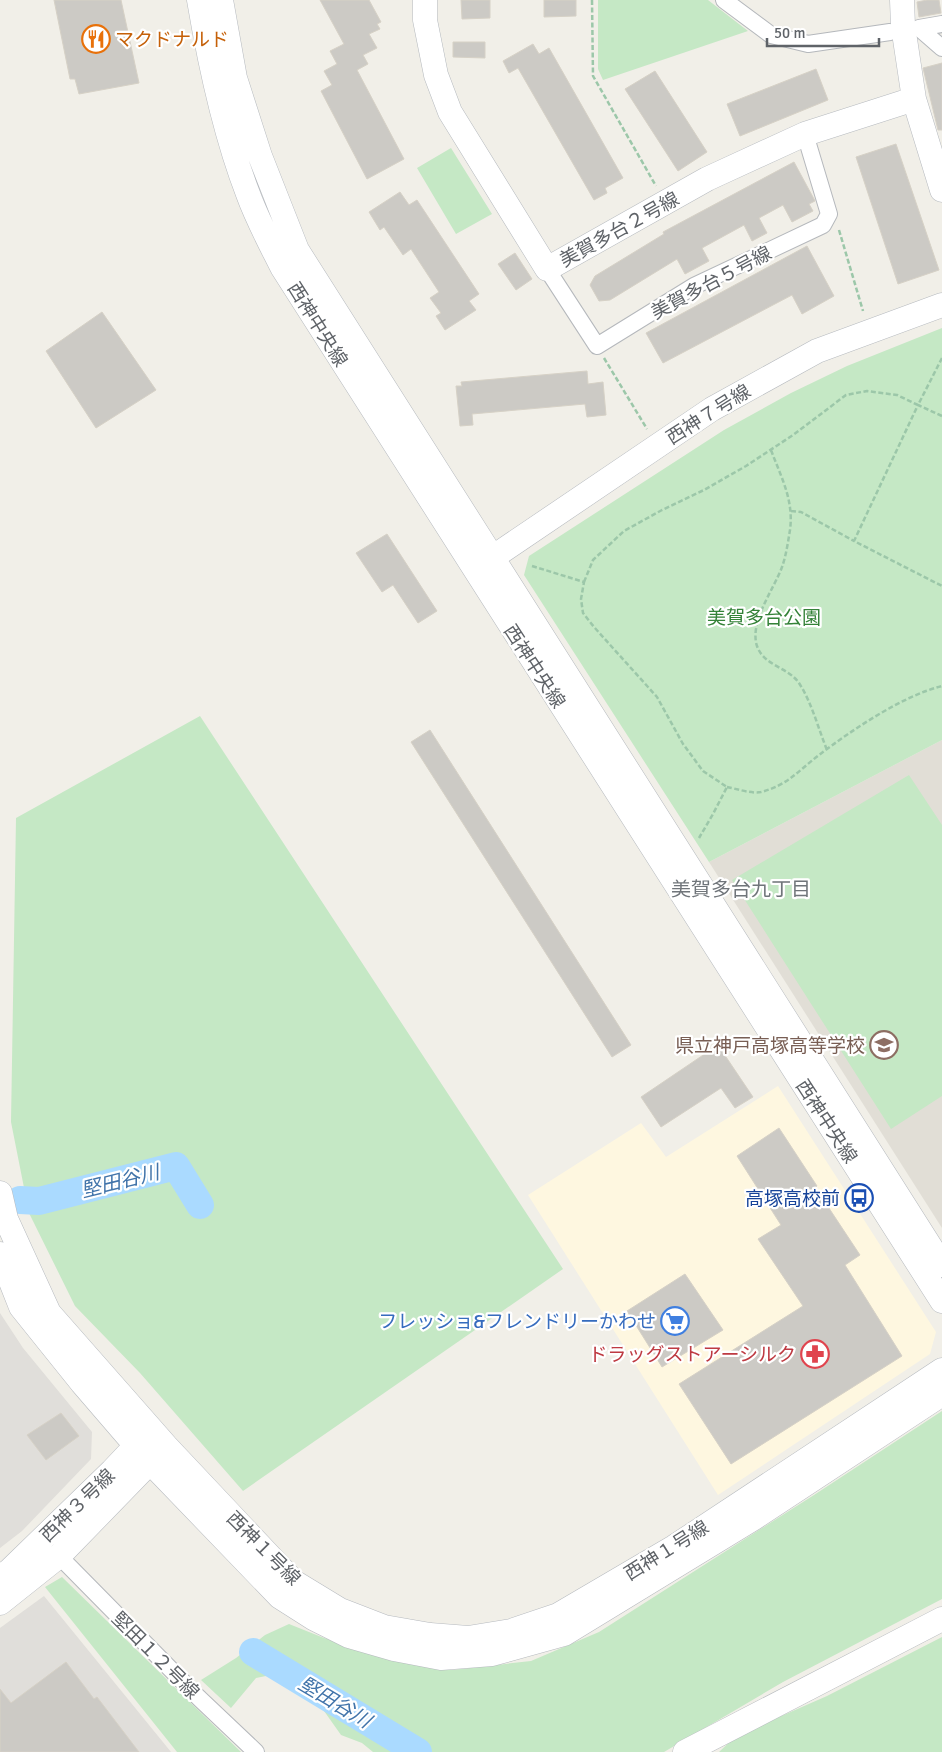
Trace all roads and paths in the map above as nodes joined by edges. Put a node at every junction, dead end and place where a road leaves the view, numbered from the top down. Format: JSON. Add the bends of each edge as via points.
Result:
{"nodes":[{"id":1,"x":199,"y":0,"type":"edge"},
{"id":2,"x":221,"y":0,"type":"edge"},
{"id":3,"x":425,"y":0,"type":"edge"},
{"id":4,"x":592,"y":0,"type":"edge"},
{"id":5,"x":724,"y":0,"type":"edge"},
{"id":6,"x":902,"y":0,"type":"edge"},
{"id":7,"x":942,"y":24,"type":"edge"},
{"id":8,"x":890,"y":32,"type":"dead end"},
{"id":9,"x":942,"y":48,"type":"edge"},
{"id":10,"x":914,"y":99,"type":"junction"},
{"id":11,"x":806,"y":134,"type":"junction"},
{"id":12,"x":942,"y":190,"type":"edge"},
{"id":13,"x":666,"y":202,"type":"junction"},
{"id":14,"x":829,"y":214,"type":"junction"},
{"id":15,"x":547,"y":269,"type":"junction"},
{"id":16,"x":942,"y":305,"type":"edge"},
{"id":17,"x":863,"y":311,"type":"dead end"},
{"id":18,"x":597,"y":346,"type":"junction"},
{"id":19,"x":942,"y":358,"type":"edge"},
{"id":20,"x":918,"y":405,"type":"junction"},
{"id":21,"x":942,"y":416,"type":"edge"},
{"id":22,"x":646,"y":429,"type":"dead end"},
{"id":23,"x":771,"y":450,"type":"junction"},
{"id":24,"x":790,"y":511,"type":"junction"},
{"id":25,"x":854,"y":541,"type":"junction"},
{"id":26,"x":483,"y":564,"type":"junction"},
{"id":27,"x":532,"y":566,"type":"dead end"},
{"id":28,"x":584,"y":582,"type":"junction"},
{"id":29,"x":942,"y":586,"type":"edge"},
{"id":30,"x":942,"y":686,"type":"edge"},
{"id":31,"x":827,"y":750,"type":"junction"},
{"id":32,"x":727,"y":786,"type":"junction"},
{"id":33,"x":699,"y":838,"type":"dead end"},
{"id":34,"x":0,"y":1193,"type":"edge"},
{"id":35,"x":0,"y":1254,"type":"edge"},
{"id":36,"x":942,"y":1265,"type":"edge"},
{"id":37,"x":942,"y":1301,"type":"edge"},
{"id":38,"x":942,"y":1370,"type":"edge"},
{"id":39,"x":942,"y":1394,"type":"edge"},
{"id":40,"x":151,"y":1446,"type":"junction"},
{"id":41,"x":59,"y":1556,"type":"junction"},
{"id":42,"x":0,"y":1577,"type":"edge"},
{"id":43,"x":0,"y":1603,"type":"edge"},
{"id":44,"x":942,"y":1619,"type":"edge"},
{"id":45,"x":256,"y":1752,"type":"edge"},
{"id":46,"x":685,"y":1752,"type":"edge"}],
"edges":[{"from":1,"to":26,"type":"street","name":"西神中央線","via":[[228,134],[248,194],[282,267]]},
{"from":2,"to":26,"type":"street","name":"西神中央線","via":[[235,78],[260,156],[296,250]]},
{"from":3,"to":15,"type":"street","name":"美賀多台２号線","via":[[425,20],[436,75],[450,112]]},
{"from":4,"to":13,"type":"path","via":[[593,76]]},
{"from":5,"to":8,"type":"street","via":[[771,35],[808,44]]},
{"from":6,"to":10,"type":"street","via":[[902,26]]},
{"from":7,"to":9,"type":"street","via":[[919,28]]},
{"from":10,"to":11,"type":"street","name":"美賀多台２号線"},
{"from":10,"to":12,"type":"street"},
{"from":11,"to":13,"type":"street","name":"美賀多台２号線"},
{"from":11,"to":14,"type":"street"},
{"from":13,"to":15,"type":"street","name":"美賀多台２号線"},
{"from":14,"to":17,"type":"path","via":[[838,226]]},
{"from":14,"to":18,"type":"street","name":"美賀多台５号線","via":[[823,226],[694,286]]},
{"from":15,"to":18,"type":"street"},
{"from":16,"to":26,"type":"street","name":"西神７号線","via":[[817,351],[712,409]]},
{"from":18,"to":22,"type":"path"},
{"from":19,"to":20,"type":"path"},
{"from":20,"to":21,"type":"path"},
{"from":20,"to":23,"type":"path","via":[[897,394],[867,391],[846,395]]},
{"from":20,"to":25,"type":"path"},
{"from":23,"to":24,"type":"path","via":[[790,499]]},
{"from":23,"to":28,"type":"path","via":[[704,490],[624,531],[593,560]]},
{"from":24,"to":25,"type":"path","via":[[801,512]]},
{"from":24,"to":31,"type":"path","via":[[782,566],[757,621],[757,645],[767,661],[798,681]]},
{"from":25,"to":29,"type":"path"},
{"from":26,"to":36,"type":"street","name":"西神中央線"},
{"from":26,"to":37,"type":"street","name":"西神中央線"},
{"from":27,"to":28,"type":"path"},
{"from":28,"to":32,"type":"path","via":[[583,613],[656,697],[682,744],[703,771]]},
{"from":30,"to":31,"type":"path","via":[[889,708]]},
{"from":31,"to":32,"type":"path","via":[[784,784],[759,793]]},
{"from":32,"to":33,"type":"path"},
{"from":34,"to":40,"type":"street","name":"西神１号線","via":[[6,1219],[49,1313]]},
{"from":35,"to":40,"type":"street","name":"西神１号線","via":[[21,1307],[82,1383]]},
{"from":38,"to":40,"type":"street","name":"西神１号線","via":[[674,1547],[558,1615],[511,1631],[468,1638],[384,1627],[340,1610],[294,1582]]},
{"from":39,"to":40,"type":"street","name":"西神１号線","via":[[754,1518],[564,1634],[492,1654],[441,1658],[348,1636],[280,1597]]},
{"from":40,"to":41,"type":"street","name":"西神３号線"},
{"from":40,"to":42,"type":"street","name":"西神３号線","via":[[112,1471]]},
{"from":41,"to":43,"type":"street","name":"西神３号線"},
{"from":41,"to":45,"type":"street","name":"堅田１２号線"},
{"from":44,"to":46,"type":"street"}]}
